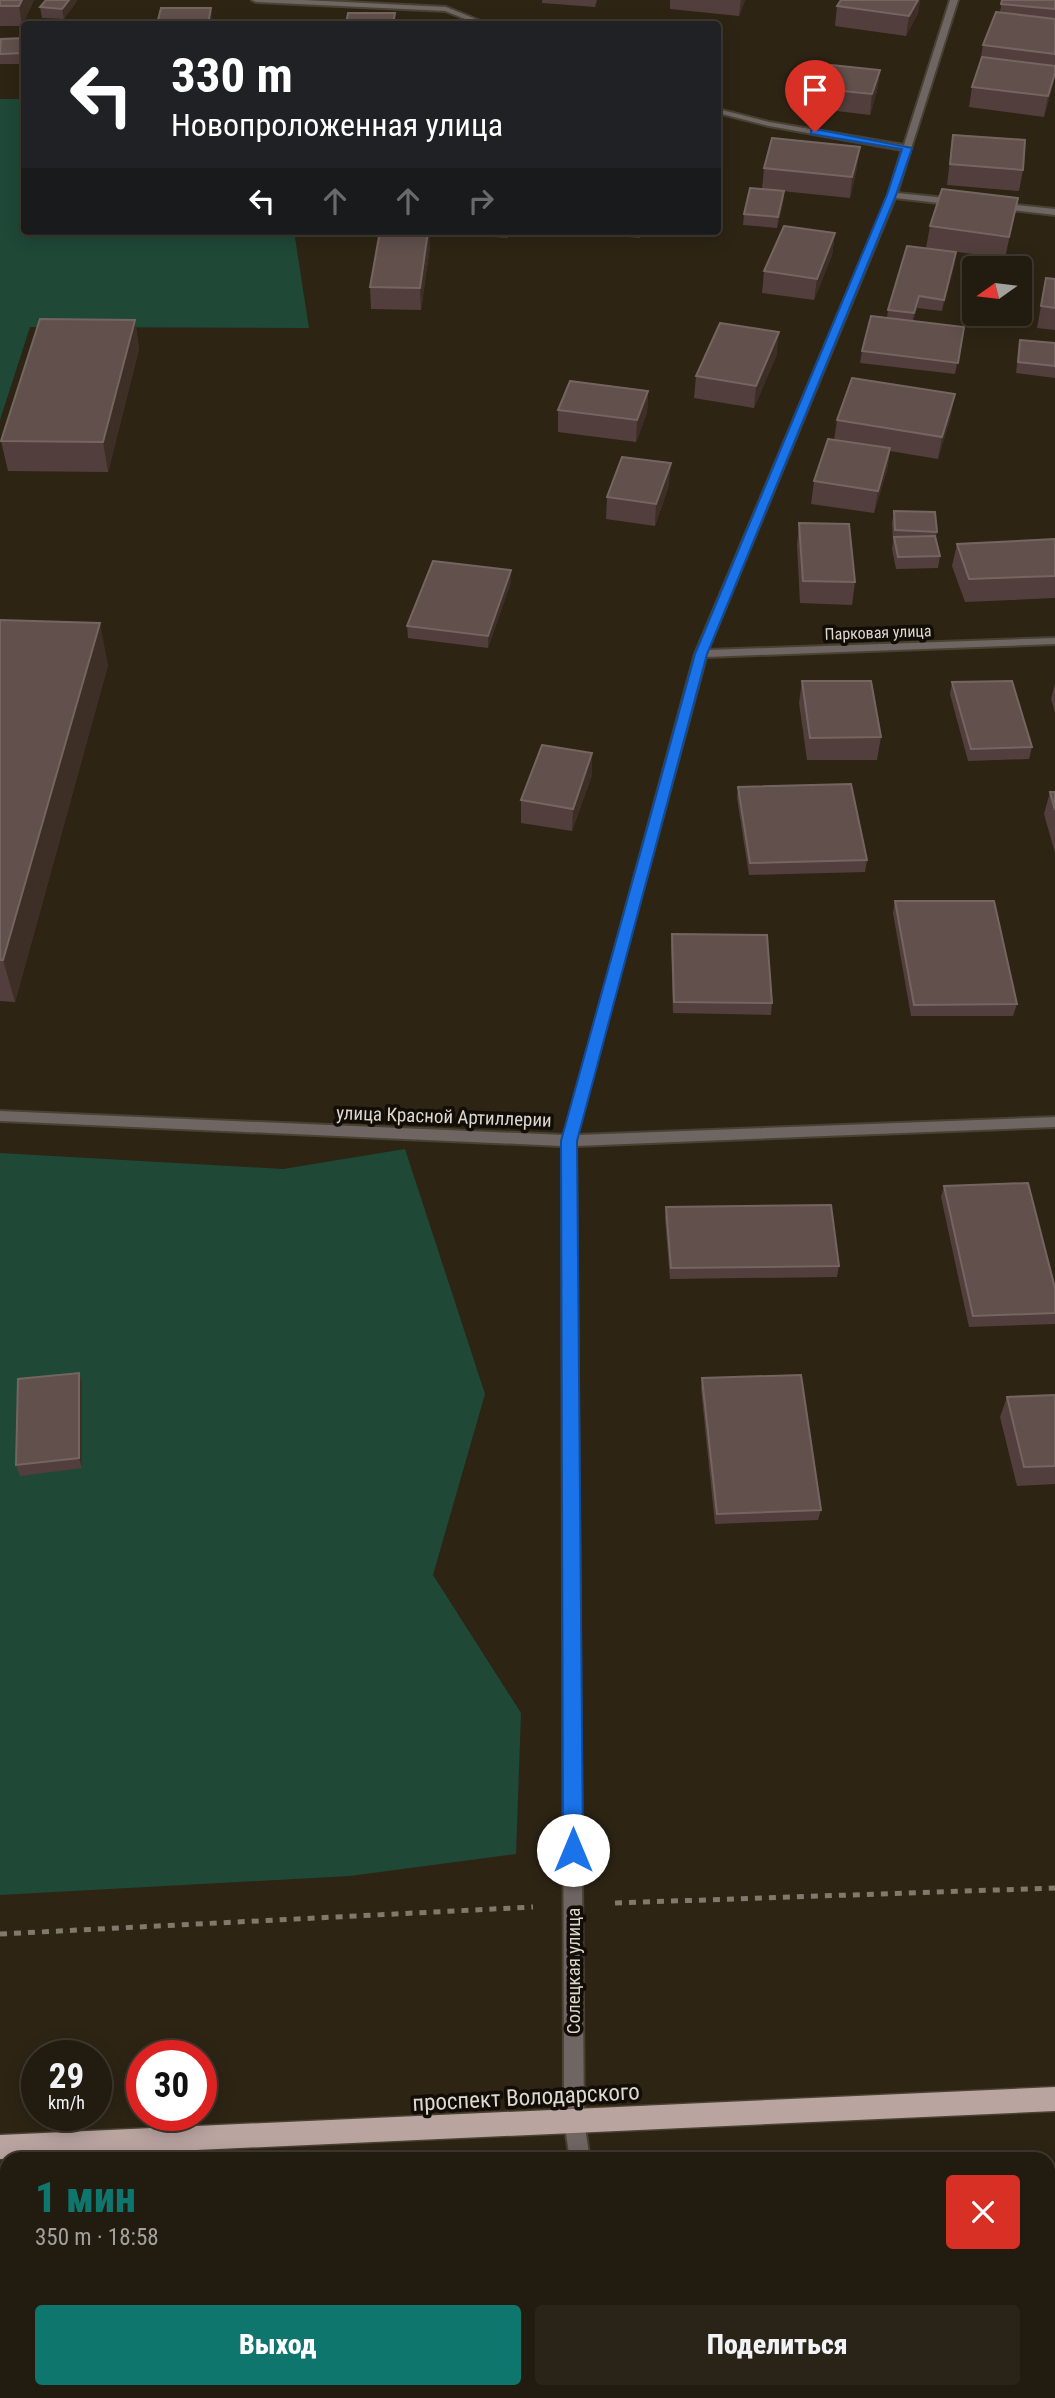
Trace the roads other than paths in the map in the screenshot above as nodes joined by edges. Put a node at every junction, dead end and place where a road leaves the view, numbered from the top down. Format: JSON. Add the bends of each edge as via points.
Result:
{"nodes":[{"id":1,"x":256,"y":0,"type":"edge"},
{"id":2,"x":954,"y":0,"type":"edge"},
{"id":3,"x":476,"y":21,"type":"edge"},
{"id":4,"x":721,"y":112,"type":"edge"},
{"id":5,"x":907,"y":148,"type":"junction"},
{"id":6,"x":892,"y":195,"type":"junction"},
{"id":7,"x":964,"y":203,"type":"edge"},
{"id":8,"x":989,"y":206,"type":"edge"},
{"id":9,"x":1055,"y":212,"type":"edge"},
{"id":10,"x":1055,"y":641,"type":"edge"},
{"id":11,"x":701,"y":654,"type":"junction"},
{"id":12,"x":0,"y":1116,"type":"edge"},
{"id":13,"x":1055,"y":1122,"type":"edge"},
{"id":14,"x":569,"y":1141,"type":"junction"},
{"id":15,"x":1055,"y":2099,"type":"edge"},
{"id":16,"x":574,"y":2121,"type":"junction"},
{"id":17,"x":0,"y":2147,"type":"edge"},
{"id":18,"x":579,"y":2152,"type":"edge"}],
"edges":[{"from":1,"to":3,"type":"street","via":[[446,9]]},
{"from":2,"to":5,"type":"street","name":"Солецкая улица"},
{"from":4,"to":5,"type":"street"},
{"from":5,"to":6,"type":"street","name":"Солецкая улица"},
{"from":6,"to":7,"type":"street"},
{"from":6,"to":11,"type":"street","name":"Солецкая улица"},
{"from":8,"to":9,"type":"street"},
{"from":10,"to":11,"type":"street","name":"Парковая улица"},
{"from":11,"to":14,"type":"street","name":"Солецкая улица"},
{"from":12,"to":14,"type":"street","name":"улица Красной Артиллерии"},
{"from":13,"to":14,"type":"street","name":"улица Красной Артиллерии"},
{"from":14,"to":16,"type":"street","name":"Солецкая улица"},
{"from":15,"to":16,"type":"main road","name":"проспект Володарского"},
{"from":16,"to":17,"type":"main road","name":"проспект Володарского"},
{"from":16,"to":18,"type":"street","name":"Солецкая улица"}]}
